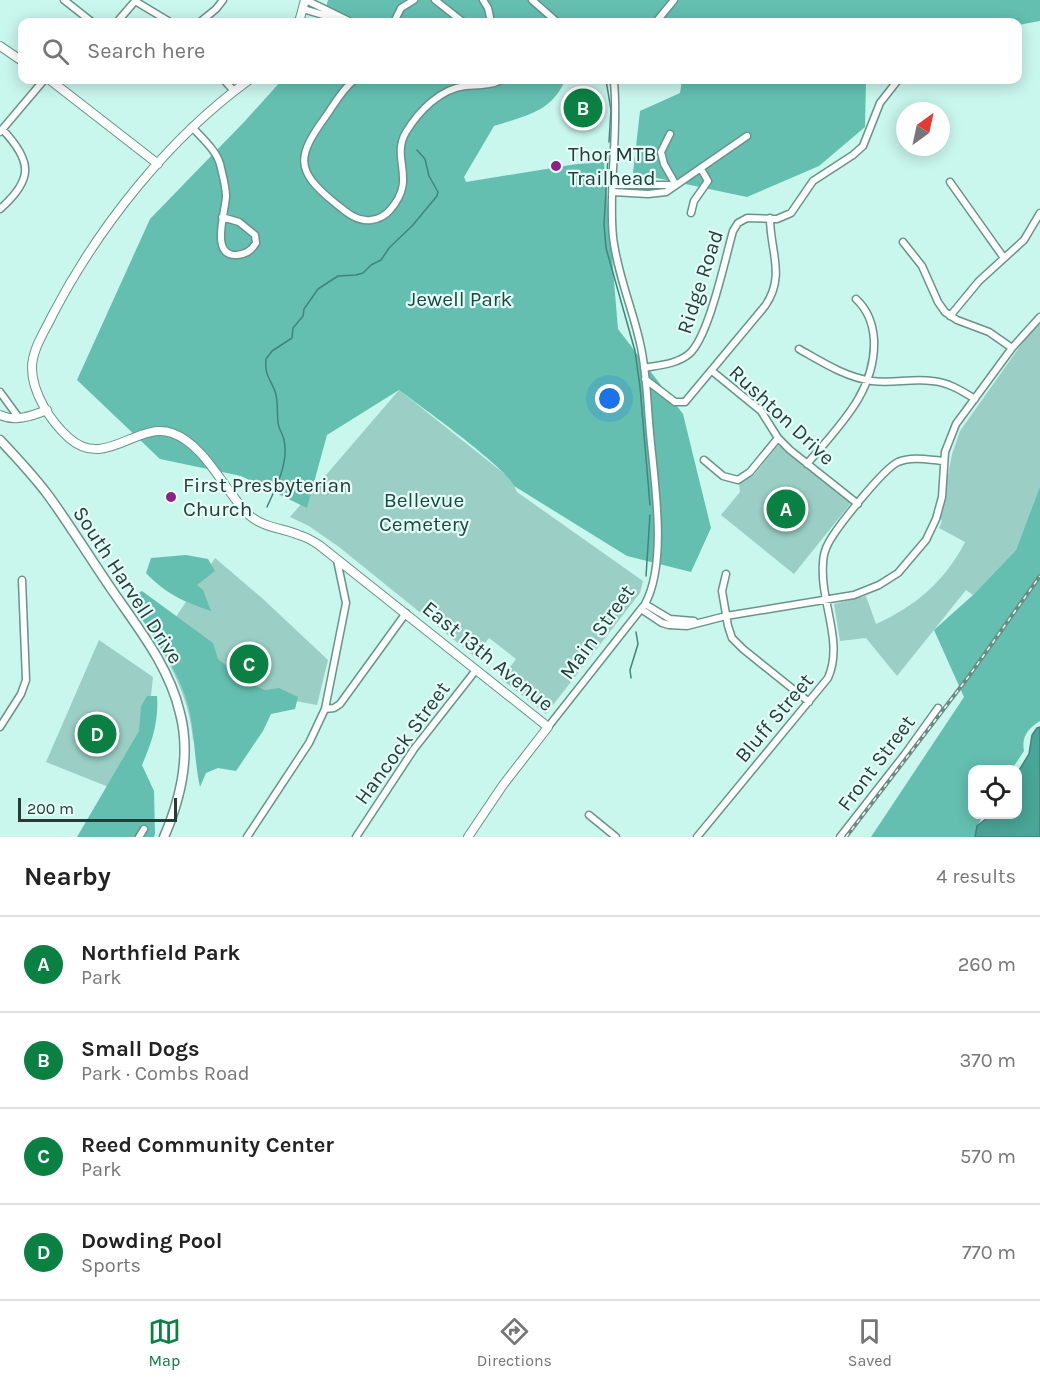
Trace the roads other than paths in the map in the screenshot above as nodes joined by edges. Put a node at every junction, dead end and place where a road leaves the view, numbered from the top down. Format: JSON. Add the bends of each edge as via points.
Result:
{"nodes":[{"id":1,"x":64,"y":0,"type":"edge"},
{"id":2,"x":223,"y":0,"type":"edge"},
{"id":3,"x":305,"y":0,"type":"edge"},
{"id":4,"x":414,"y":0,"type":"edge"},
{"id":5,"x":435,"y":0,"type":"edge"},
{"id":6,"x":483,"y":0,"type":"edge"},
{"id":7,"x":532,"y":0,"type":"edge"},
{"id":8,"x":674,"y":0,"type":"edge"},
{"id":9,"x":135,"y":1,"type":"edge"},
{"id":10,"x":303,"y":9,"type":"junction"},
{"id":11,"x":87,"y":18,"type":"edge"},
{"id":12,"x":120,"y":18,"type":"edge"},
{"id":13,"x":163,"y":18,"type":"edge"},
{"id":14,"x":205,"y":18,"type":"edge"},
{"id":15,"x":300,"y":18,"type":"edge"},
{"id":16,"x":336,"y":18,"type":"edge"},
{"id":17,"x":342,"y":18,"type":"edge"},
{"id":18,"x":396,"y":18,"type":"edge"},
{"id":19,"x":458,"y":18,"type":"edge"},
{"id":20,"x":490,"y":18,"type":"edge"},
{"id":21,"x":552,"y":18,"type":"edge"},
{"id":22,"x":659,"y":18,"type":"edge"},
{"id":23,"x":0,"y":46,"type":"edge"},
{"id":24,"x":18,"y":58,"type":"edge"},
{"id":25,"x":41,"y":84,"type":"edge"},
{"id":26,"x":55,"y":84,"type":"edge"},
{"id":27,"x":228,"y":84,"type":"edge"},
{"id":28,"x":244,"y":84,"type":"edge"},
{"id":29,"x":350,"y":84,"type":"edge"},
{"id":30,"x":489,"y":84,"type":"edge"},
{"id":31,"x":613,"y":84,"type":"edge"},
{"id":32,"x":895,"y":84,"type":"edge"},
{"id":33,"x":234,"y":91,"type":"junction"},
{"id":34,"x":192,"y":127,"type":"junction"},
{"id":35,"x":1,"y":131,"type":"edge"},
{"id":36,"x":670,"y":134,"type":"dead end"},
{"id":37,"x":747,"y":136,"type":"dead end"},
{"id":38,"x":158,"y":164,"type":"junction"},
{"id":39,"x":701,"y":169,"type":"junction"},
{"id":40,"x":950,"y":183,"type":"dead end"},
{"id":41,"x":676,"y":185,"type":"junction"},
{"id":42,"x":613,"y":188,"type":"junction"},
{"id":43,"x":0,"y":209,"type":"edge"},
{"id":44,"x":691,"y":213,"type":"dead end"},
{"id":45,"x":1040,"y":213,"type":"edge"},
{"id":46,"x":222,"y":217,"type":"junction"},
{"id":47,"x":770,"y":218,"type":"junction"},
{"id":48,"x":903,"y":242,"type":"dead end"},
{"id":49,"x":1004,"y":258,"type":"junction"},
{"id":50,"x":856,"y":299,"type":"dead end"},
{"id":51,"x":950,"y":316,"type":"junction"},
{"id":52,"x":1040,"y":317,"type":"edge"},
{"id":53,"x":1012,"y":348,"type":"junction"},
{"id":54,"x":799,"y":349,"type":"dead end"},
{"id":55,"x":644,"y":368,"type":"junction"},
{"id":56,"x":712,"y":371,"type":"junction"},
{"id":57,"x":645,"y":379,"type":"junction"},
{"id":58,"x":868,"y":380,"type":"junction"},
{"id":59,"x":0,"y":392,"type":"edge"},
{"id":60,"x":975,"y":399,"type":"junction"},
{"id":61,"x":47,"y":410,"type":"junction"},
{"id":62,"x":0,"y":415,"type":"edge"},
{"id":63,"x":19,"y":418,"type":"junction"},
{"id":64,"x":778,"y":438,"type":"junction"},
{"id":65,"x":0,"y":440,"type":"edge"},
{"id":66,"x":704,"y":460,"type":"dead end"},
{"id":67,"x":944,"y":461,"type":"junction"},
{"id":68,"x":807,"y":464,"type":"junction"},
{"id":69,"x":858,"y":504,"type":"junction"},
{"id":70,"x":337,"y":560,"type":"junction"},
{"id":71,"x":726,"y":574,"type":"dead end"},
{"id":72,"x":22,"y":580,"type":"dead end"},
{"id":73,"x":826,"y":600,"type":"junction"},
{"id":74,"x":643,"y":607,"type":"junction"},
{"id":75,"x":406,"y":613,"type":"junction"},
{"id":76,"x":726,"y":616,"type":"junction"},
{"id":77,"x":476,"y":670,"type":"junction"},
{"id":78,"x":809,"y":702,"type":"junction"},
{"id":79,"x":938,"y":708,"type":"dead end"},
{"id":80,"x":325,"y":709,"type":"junction"},
{"id":81,"x":0,"y":728,"type":"edge"},
{"id":82,"x":548,"y":728,"type":"junction"},
{"id":83,"x":589,"y":815,"type":"dead end"},
{"id":84,"x":144,"y":829,"type":"dead end"},
{"id":85,"x":139,"y":837,"type":"edge"},
{"id":86,"x":164,"y":837,"type":"edge"},
{"id":87,"x":247,"y":837,"type":"edge"},
{"id":88,"x":356,"y":837,"type":"edge"},
{"id":89,"x":468,"y":837,"type":"edge"},
{"id":90,"x":616,"y":837,"type":"edge"},
{"id":91,"x":697,"y":837,"type":"edge"},
{"id":92,"x":840,"y":837,"type":"edge"}],
"edges":[{"from":1,"to":11,"type":"street"},
{"from":2,"to":14,"type":"street"},
{"from":3,"to":10,"type":"street"},
{"from":3,"to":17,"type":"street"},
{"from":4,"to":18,"type":"street","via":[[401,8]]},
{"from":5,"to":19,"type":"street"},
{"from":6,"to":20,"type":"street"},
{"from":7,"to":21,"type":"street"},
{"from":8,"to":22,"type":"street"},
{"from":9,"to":12,"type":"street"},
{"from":9,"to":13,"type":"street"},
{"from":10,"to":15,"type":"street"},
{"from":10,"to":16,"type":"street"},
{"from":23,"to":24,"type":"street"},
{"from":25,"to":35,"type":"street"},
{"from":26,"to":38,"type":"street"},
{"from":27,"to":33,"type":"street"},
{"from":28,"to":33,"type":"street","name":"East 13th Avenue"},
{"from":29,"to":30,"type":"street","via":[[310,137],[304,159],[309,177],[321,192],[349,214],[367,220],[383,217],[401,195],[403,140],[430,103],[452,89]]},
{"from":31,"to":42,"type":"street","name":"Main Street"},
{"from":32,"to":47,"type":"street","name":"Ridge Road","via":[[880,103],[859,150],[813,181],[787,216]]},
{"from":33,"to":34,"type":"street","name":"East 13th Avenue"},
{"from":34,"to":38,"type":"street","name":"East 13th Avenue"},
{"from":34,"to":46,"type":"street","via":[[220,163],[226,194]]},
{"from":35,"to":43,"type":"street","via":[[19,149],[25,170],[21,188]]},
{"from":36,"to":41,"type":"street","via":[[661,158]]},
{"from":37,"to":39,"type":"street"},
{"from":38,"to":61,"type":"street","name":"East 13th Avenue","via":[[87,254],[40,340],[32,362],[32,377]]},
{"from":39,"to":41,"type":"street"},
{"from":39,"to":44,"type":"street","via":[[708,181]]},
{"from":40,"to":49,"type":"street"},
{"from":41,"to":42,"type":"street","via":[[659,193]]},
{"from":42,"to":55,"type":"street","name":"Main Street","via":[[615,248]]},
{"from":45,"to":49,"type":"street","via":[[1024,240]]},
{"from":46,"to":46,"type":"street","via":[[220,231],[227,253],[235,255],[250,250],[256,243],[255,235],[239,222]]},
{"from":47,"to":55,"type":"street","name":"Ridge Road","via":[[747,218],[735,227],[697,345],[679,360]]},
{"from":47,"to":56,"type":"street","via":[[776,273],[773,292]]},
{"from":48,"to":51,"type":"street","via":[[922,266],[941,308]]},
{"from":49,"to":51,"type":"street","via":[[979,280]]},
{"from":50,"to":58,"type":"street","via":[[867,312],[873,334]]},
{"from":51,"to":53,"type":"street","via":[[989,332]]},
{"from":52,"to":53,"type":"street"},
{"from":53,"to":60,"type":"street"},
{"from":54,"to":58,"type":"street","via":[[838,370]]},
{"from":55,"to":57,"type":"street","name":"Main Street"},
{"from":56,"to":57,"type":"street","via":[[690,397],[679,403]]},
{"from":56,"to":64,"type":"street","name":"Rushton Drive","via":[[761,411]]},
{"from":57,"to":74,"type":"street","name":"Main Street","via":[[657,534],[654,575]]},
{"from":58,"to":60,"type":"street","via":[[941,382]]},
{"from":58,"to":68,"type":"street","via":[[853,408]]},
{"from":59,"to":63,"type":"street"},
{"from":60,"to":67,"type":"street","via":[[953,430]]},
{"from":61,"to":63,"type":"street"},
{"from":61,"to":70,"type":"street","name":"East 13th Avenue","via":[[69,438],[89,448],[113,447],[154,431],[176,435],[197,450],[251,516],[264,525],[311,540]]},
{"from":62,"to":63,"type":"street"},
{"from":64,"to":66,"type":"street","via":[[750,472],[738,480],[723,476]]},
{"from":64,"to":68,"type":"street","name":"Rushton Drive"},
{"from":65,"to":86,"type":"main road","name":"South Harvell Drive","via":[[49,496],[151,647],[172,686],[181,714],[184,762],[179,798]]},
{"from":67,"to":69,"type":"street","name":"Bluff Street","via":[[915,458],[895,464]]},
{"from":67,"to":73,"type":"street","via":[[938,513],[916,554],[898,573],[879,585]]},
{"from":68,"to":69,"type":"street","name":"Rushton Drive"},
{"from":69,"to":73,"type":"street","name":"Bluff Street","via":[[825,551],[822,578]]},
{"from":70,"to":75,"type":"street","name":"East 13th Avenue"},
{"from":70,"to":80,"type":"street","via":[[346,603]]},
{"from":71,"to":76,"type":"street","via":[[722,591]]},
{"from":72,"to":81,"type":"street","via":[[26,680]]},
{"from":73,"to":76,"type":"street"},
{"from":73,"to":78,"type":"street","name":"Bluff Street","via":[[833,663],[828,678]]},
{"from":74,"to":76,"type":"street","via":[[669,625],[687,626]]},
{"from":74,"to":82,"type":"street","name":"Main Street"},
{"from":75,"to":77,"type":"street","name":"East 13th Avenue"},
{"from":75,"to":80,"type":"street","via":[[340,704]]},
{"from":76,"to":78,"type":"street","via":[[737,644]]},
{"from":77,"to":82,"type":"street","name":"East 13th Avenue"},
{"from":77,"to":88,"type":"street","name":"Hancock Street","via":[[421,739]]},
{"from":78,"to":91,"type":"street","name":"Bluff Street"},
{"from":79,"to":92,"type":"street","name":"Front Street"},
{"from":80,"to":87,"type":"street","via":[[309,743]]},
{"from":82,"to":89,"type":"street","name":"Main Street","via":[[498,791]]},
{"from":83,"to":90,"type":"street"},
{"from":84,"to":85,"type":"street"}]}
